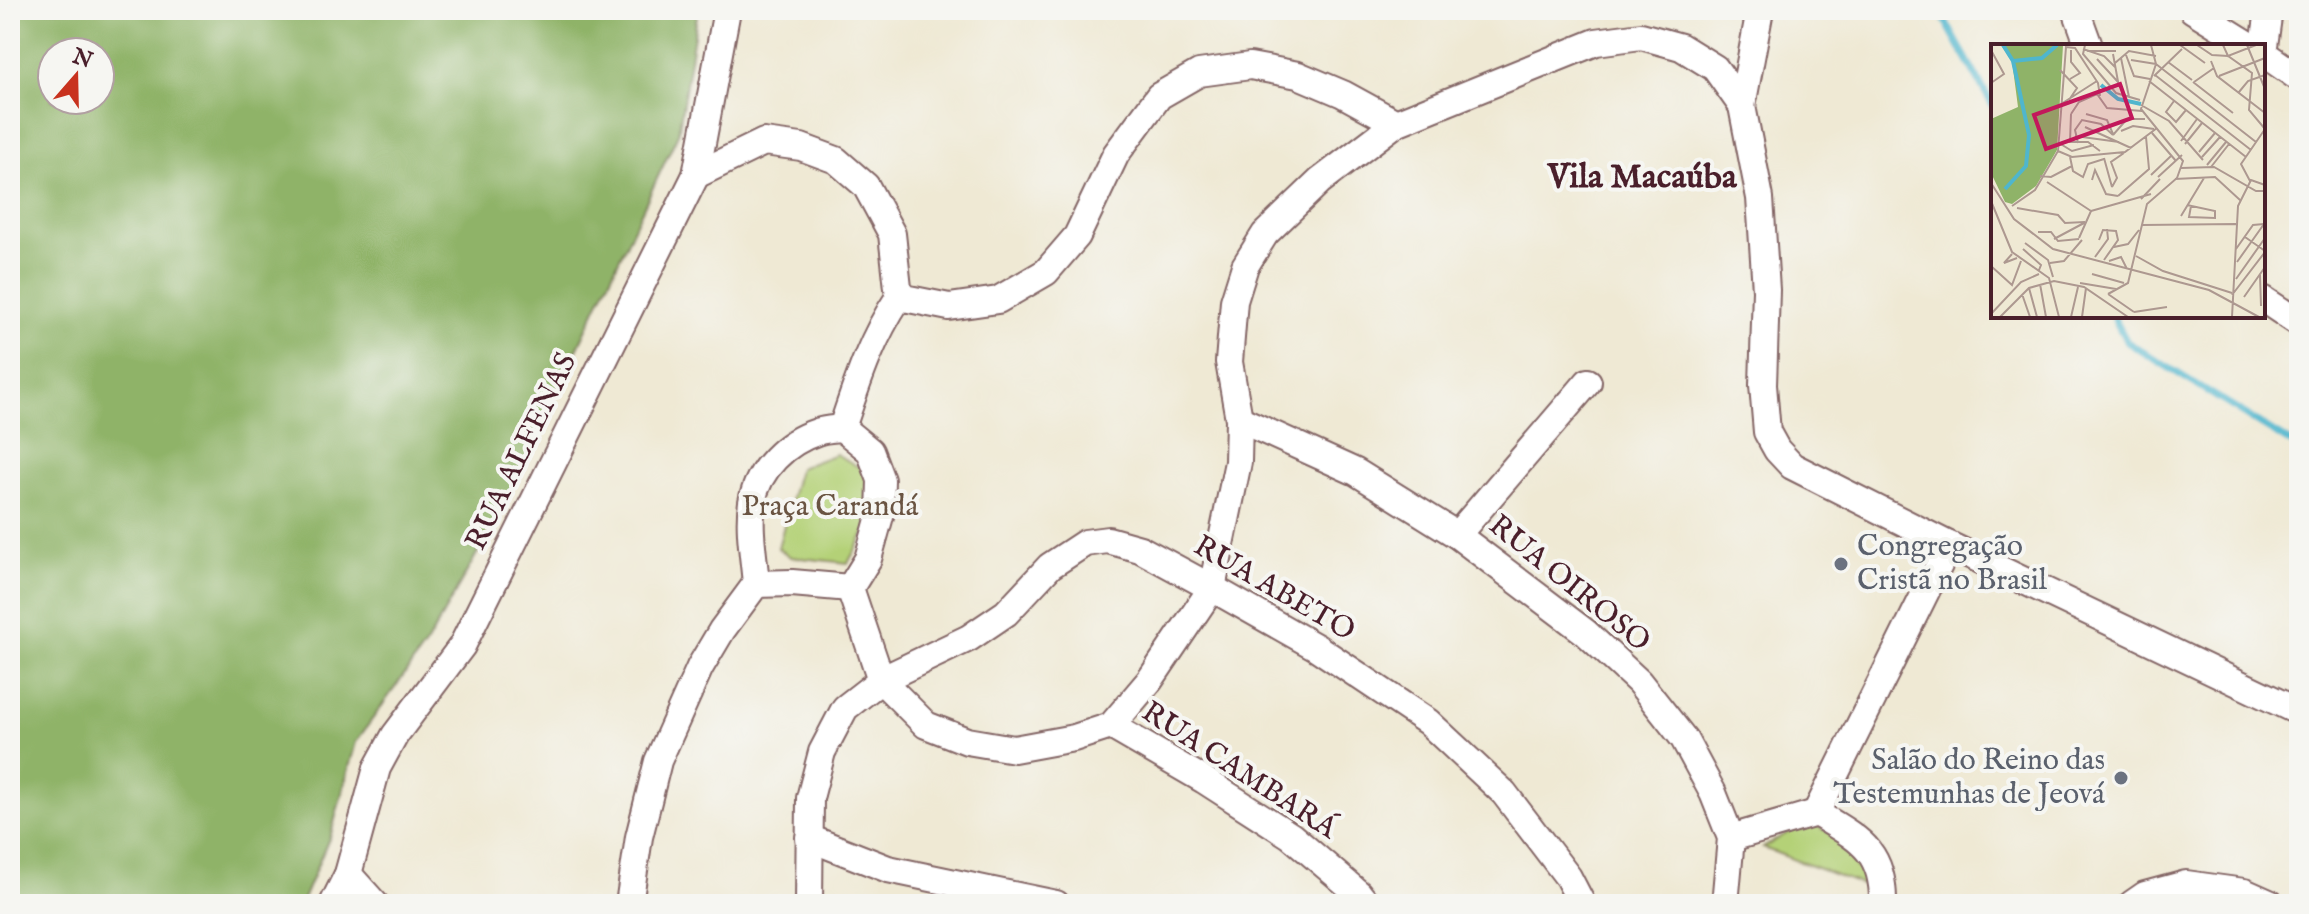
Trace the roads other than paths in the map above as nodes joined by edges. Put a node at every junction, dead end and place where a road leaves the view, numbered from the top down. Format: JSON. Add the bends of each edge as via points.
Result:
{"nodes":[{"id":1,"x":727,"y":10,"type":"edge"},
{"id":2,"x":1760,"y":10,"type":"edge"},
{"id":3,"x":2076,"y":10,"type":"edge"},
{"id":4,"x":2193,"y":10,"type":"edge"},
{"id":5,"x":2269,"y":10,"type":"edge"},
{"id":6,"x":2088,"y":44,"type":"edge"},
{"id":7,"x":2248,"y":44,"type":"edge"},
{"id":8,"x":2264,"y":44,"type":"edge"},
{"id":9,"x":2265,"y":54,"type":"edge"},
{"id":10,"x":2299,"y":78,"type":"edge"},
{"id":11,"x":1742,"y":106,"type":"junction"},
{"id":12,"x":1396,"y":123,"type":"junction"},
{"id":13,"x":696,"y":175,"type":"junction"},
{"id":14,"x":899,"y":297,"type":"junction"},
{"id":15,"x":2265,"y":300,"type":"edge"},
{"id":16,"x":2299,"y":323,"type":"edge"},
{"id":17,"x":1588,"y":382,"type":"dead end"},
{"id":18,"x":1239,"y":419,"type":"junction"},
{"id":19,"x":842,"y":428,"type":"junction"},
{"id":20,"x":1457,"y":535,"type":"junction"},
{"id":21,"x":1949,"y":545,"type":"junction"},
{"id":22,"x":756,"y":584,"type":"junction"},
{"id":23,"x":850,"y":588,"type":"junction"},
{"id":24,"x":1212,"y":588,"type":"junction"},
{"id":25,"x":881,"y":680,"type":"junction"},
{"id":26,"x":2299,"y":712,"type":"edge"},
{"id":27,"x":1111,"y":726,"type":"junction"},
{"id":28,"x":1816,"y":813,"type":"junction"},
{"id":29,"x":809,"y":838,"type":"junction"},
{"id":30,"x":1731,"y":838,"type":"junction"},
{"id":31,"x":348,"y":874,"type":"junction"},
{"id":32,"x":333,"y":904,"type":"edge"},
{"id":33,"x":375,"y":904,"type":"edge"},
{"id":34,"x":629,"y":904,"type":"edge"},
{"id":35,"x":809,"y":904,"type":"edge"},
{"id":36,"x":1056,"y":904,"type":"edge"},
{"id":37,"x":1367,"y":904,"type":"edge"},
{"id":38,"x":1582,"y":904,"type":"edge"},
{"id":39,"x":1725,"y":904,"type":"edge"},
{"id":40,"x":1883,"y":904,"type":"edge"},
{"id":41,"x":2132,"y":904,"type":"edge"},
{"id":42,"x":2271,"y":904,"type":"edge"}],
"edges":[{"from":1,"to":13,"type":"street","name":"RUA ALFENAS"},
{"from":2,"to":11,"type":"street"},
{"from":3,"to":6,"type":"street"},
{"from":4,"to":7,"type":"street"},
{"from":5,"to":8,"type":"street"},
{"from":9,"to":10,"type":"street"},
{"from":11,"to":12,"type":"street","via":[[1715,68],[1681,47],[1641,36],[1596,42]]},
{"from":11,"to":21,"type":"street","via":[[1760,198],[1767,432],[1792,466]]},
{"from":12,"to":14,"type":"street","via":[[1298,75],[1250,66],[1199,73],[1159,96],[1116,154],[1077,236],[1046,272],[998,300],[949,307]]},
{"from":12,"to":18,"type":"street","via":[[1309,191],[1265,234],[1245,266],[1234,301],[1229,362]]},
{"from":13,"to":14,"type":"street","via":[[764,142],[801,147],[836,160],[866,186],[892,234]]},
{"from":13,"to":31,"type":"street","name":"RUA ALFENAS","via":[[462,646],[395,735],[377,768]]},
{"from":14,"to":19,"type":"street","via":[[881,324]]},
{"from":15,"to":16,"type":"street"},
{"from":17,"to":20,"type":"street"},
{"from":18,"to":20,"type":"street","name":"RUA OIROSO","via":[[1356,472]]},
{"from":18,"to":24,"type":"street","via":[[1238,462]]},
{"from":19,"to":22,"type":"street","via":[[818,431],[786,447],[764,470],[752,501]]},
{"from":19,"to":23,"type":"street","via":[[870,451],[881,480],[880,516],[868,559]]},
{"from":20,"to":30,"type":"street","name":"RUA OIROSO","via":[[1585,632],[1639,682],[1684,739]]},
{"from":21,"to":26,"type":"street"},
{"from":21,"to":28,"type":"street"},
{"from":22,"to":23,"type":"street"},
{"from":22,"to":34,"type":"street","via":[[700,667],[658,761]]},
{"from":23,"to":25,"type":"street"},
{"from":24,"to":25,"type":"street","name":"RUA ABETO","via":[[1140,549],[1108,540],[1085,543],[1050,566],[1006,613],[969,638]]},
{"from":24,"to":27,"type":"street","via":[[1150,680]]},
{"from":24,"to":38,"type":"street","name":"RUA ABETO","via":[[1316,647],[1428,722],[1504,793],[1568,877]]},
{"from":25,"to":27,"type":"street","via":[[926,725],[967,741],[1014,749]]},
{"from":25,"to":29,"type":"street","name":"RUA ABETO","via":[[845,708],[822,752],[810,798]]},
{"from":27,"to":37,"type":"street","name":"RUA CAMBARÁ","via":[[1291,836]]},
{"from":28,"to":30,"type":"street"},
{"from":28,"to":40,"type":"street","via":[[1874,856]]},
{"from":29,"to":35,"type":"street","name":"RUA ABETO"},
{"from":29,"to":36,"type":"street","via":[[888,869]]},
{"from":30,"to":39,"type":"street","name":"RUA OIROSO"},
{"from":31,"to":32,"type":"street","name":"RUA ALFENAS"},
{"from":31,"to":33,"type":"street"},
{"from":41,"to":42,"type":"street","via":[[2186,884],[2244,892]]}]}
